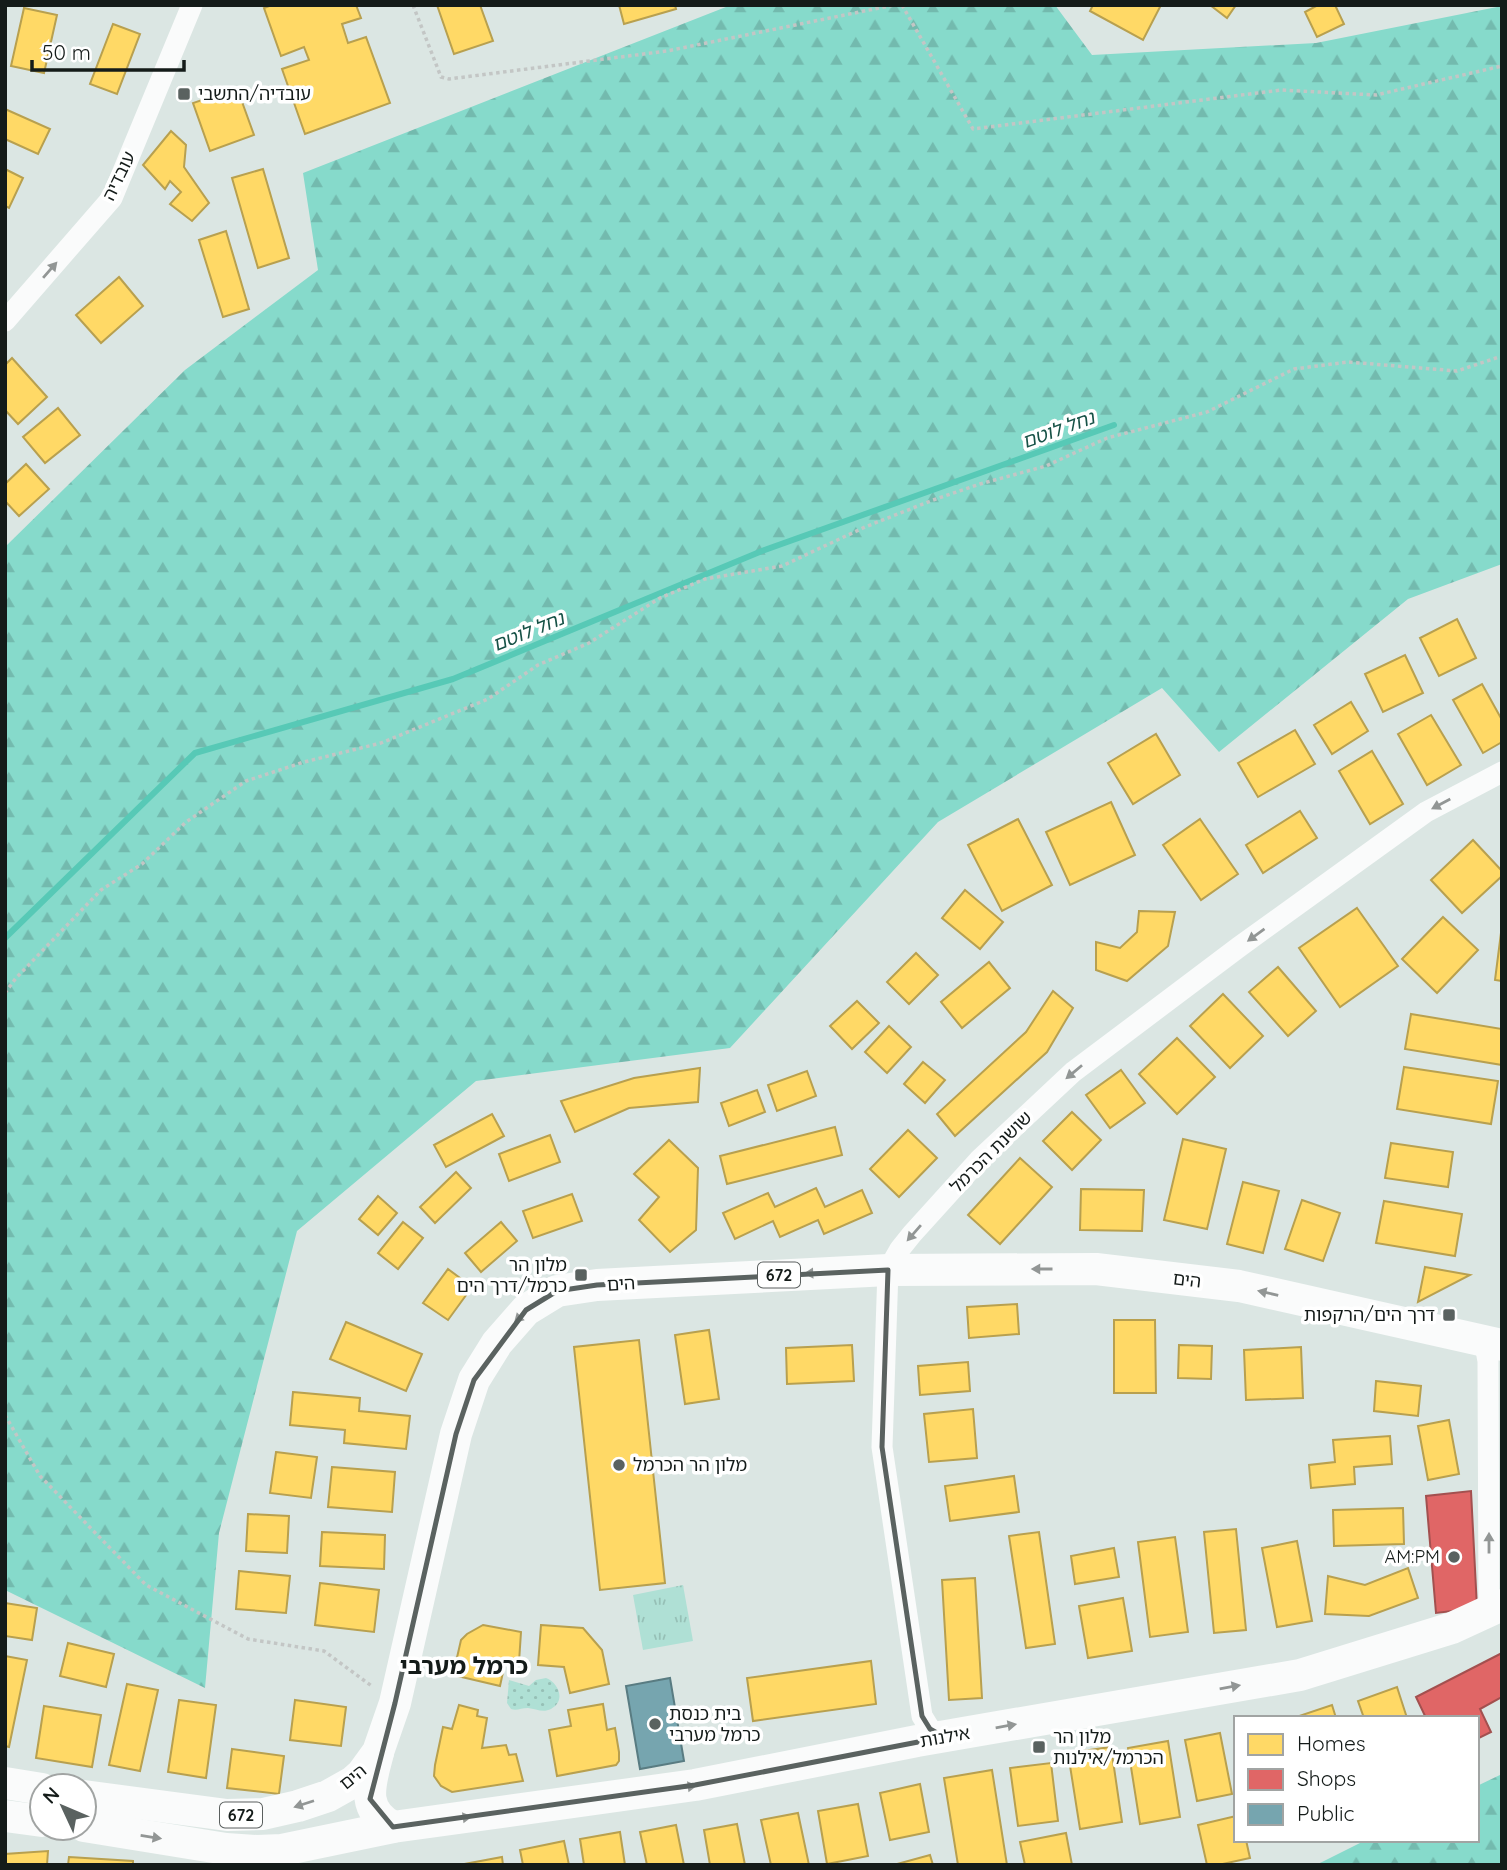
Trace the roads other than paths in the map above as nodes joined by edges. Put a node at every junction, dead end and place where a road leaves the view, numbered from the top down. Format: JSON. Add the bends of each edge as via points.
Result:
{"nodes":[{"id":1,"x":192,"y":5,"type":"edge"},
{"id":2,"x":5,"y":321,"type":"edge"},
{"id":3,"x":1502,"y":772,"type":"edge"},
{"id":4,"x":888,"y":1269,"type":"junction"},
{"id":5,"x":1491,"y":1343,"type":"edge"},
{"id":6,"x":1495,"y":1608,"type":"edge"},
{"id":7,"x":944,"y":1737,"type":"junction"},
{"id":8,"x":378,"y":1752,"type":"junction"},
{"id":9,"x":5,"y":1783,"type":"edge"},
{"id":10,"x":28,"y":1787,"type":"edge"},
{"id":11,"x":98,"y":1798,"type":"edge"},
{"id":12,"x":5,"y":1816,"type":"edge"},
{"id":13,"x":28,"y":1819,"type":"edge"},
{"id":14,"x":98,"y":1828,"type":"edge"},
{"id":15,"x":393,"y":1828,"type":"junction"},
{"id":16,"x":318,"y":1842,"type":"junction"},
{"id":17,"x":226,"y":1849,"type":"junction"},
{"id":18,"x":257,"y":1865,"type":"edge"},
{"id":19,"x":290,"y":1865,"type":"edge"}],
"edges":[{"from":2,"to":1,"type":"street","name":"עובדיה","one_way":true,"via":[[112,198]]},
{"from":3,"to":4,"type":"street","name":"שושנת הכרמל","one_way":true,"via":[[1426,812],[1073,1072],[979,1160],[912,1234]]},
{"from":5,"to":4,"type":"main road","name":"הים","number":"672","one_way":true,"via":[[1239,1286],[1096,1269]]},
{"from":4,"to":7,"type":"street","via":[[882,1447],[922,1716],[930,1729]]},
{"from":4,"to":8,"type":"main road","name":"הים","number":"672","one_way":true,"via":[[597,1285],[557,1291],[526,1310],[497,1343],[474,1380],[456,1434],[395,1703]]},
{"from":6,"to":5,"type":"street","one_way":true,"via":[[1486,1350]]},
{"from":7,"to":6,"type":"main road","name":"אילנות","number":"672","one_way":true,"via":[[1300,1675],[1452,1628]]},
{"from":15,"to":7,"type":"main road","name":"אילנות","number":"672","one_way":true,"via":[[695,1785]]},
{"from":8,"to":11,"type":"main road","name":"הים","number":"672","one_way":true,"via":[[353,1782],[328,1796],[263,1814],[227,1815]]},
{"from":8,"to":15,"type":"main road","via":[[370,1799],[378,1816]]},
{"from":9,"to":10,"type":"main road"},
{"from":12,"to":13,"type":"main road"},
{"from":14,"to":17,"type":"main road","number":"672","one_way":true},
{"from":15,"to":16,"type":"main road","number":"672"},
{"from":16,"to":17,"type":"main road","number":"672","via":[[282,1850]]},
{"from":16,"to":19,"type":"street"},
{"from":17,"to":18,"type":"street"}]}
